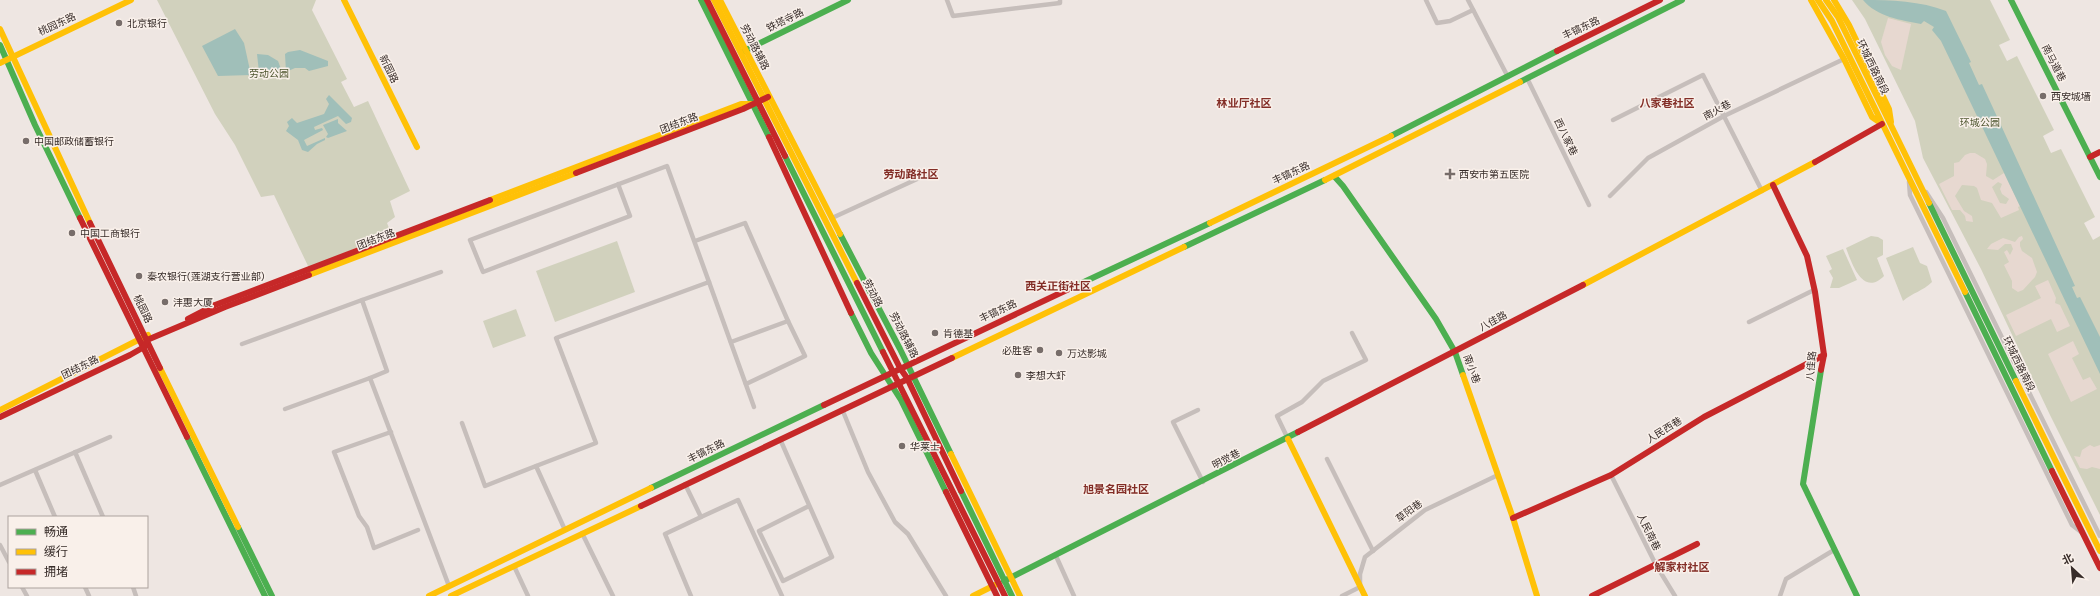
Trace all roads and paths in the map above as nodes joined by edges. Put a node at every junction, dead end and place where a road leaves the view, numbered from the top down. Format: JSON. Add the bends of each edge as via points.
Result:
{"nodes":[{"id":1,"x":131,"y":0,"type":"edge"},
{"id":2,"x":344,"y":0,"type":"edge"},
{"id":3,"x":701,"y":0,"type":"edge"},
{"id":4,"x":707,"y":0,"type":"edge"},
{"id":5,"x":714,"y":0,"type":"edge"},
{"id":6,"x":720,"y":0,"type":"edge"},
{"id":7,"x":848,"y":0,"type":"edge"},
{"id":8,"x":947,"y":0,"type":"edge"},
{"id":9,"x":1060,"y":0,"type":"edge"},
{"id":10,"x":1426,"y":0,"type":"edge"},
{"id":11,"x":1468,"y":0,"type":"edge"},
{"id":12,"x":1660,"y":0,"type":"edge"},
{"id":13,"x":1682,"y":0,"type":"edge"},
{"id":14,"x":1811,"y":0,"type":"edge"},
{"id":15,"x":1818,"y":0,"type":"edge"},
{"id":16,"x":1826,"y":0,"type":"edge"},
{"id":17,"x":1834,"y":0,"type":"edge"},
{"id":18,"x":2012,"y":0,"type":"edge"},
{"id":19,"x":1473,"y":10,"type":"junction"},
{"id":20,"x":0,"y":28,"type":"edge"},
{"id":21,"x":0,"y":45,"type":"edge"},
{"id":22,"x":738,"y":54,"type":"junction"},
{"id":23,"x":14,"y":56,"type":"junction"},
{"id":24,"x":7,"y":59,"type":"junction"},
{"id":25,"x":1844,"y":59,"type":"junction"},
{"id":26,"x":0,"y":63,"type":"edge"},
{"id":27,"x":1508,"y":77,"type":"junction"},
{"id":28,"x":1527,"y":78,"type":"junction"},
{"id":29,"x":760,"y":100,"type":"junction"},
{"id":30,"x":1724,"y":116,"type":"junction"},
{"id":31,"x":1613,"y":120,"type":"dead end"},
{"id":32,"x":1882,"y":124,"type":"junction"},
{"id":33,"x":1892,"y":130,"type":"junction"},
{"id":34,"x":417,"y":147,"type":"dead end"},
{"id":35,"x":2100,"y":152,"type":"edge"},
{"id":36,"x":2090,"y":158,"type":"junction"},
{"id":37,"x":928,"y":174,"type":"dead end"},
{"id":38,"x":1334,"y":176,"type":"junction"},
{"id":39,"x":2100,"y":177,"type":"edge"},
{"id":40,"x":618,"y":184,"type":"junction"},
{"id":41,"x":1773,"y":185,"type":"junction"},
{"id":42,"x":1921,"y":186,"type":"junction"},
{"id":43,"x":1762,"y":191,"type":"junction"},
{"id":44,"x":1610,"y":196,"type":"dead end"},
{"id":45,"x":1589,"y":205,"type":"dead end"},
{"id":46,"x":832,"y":218,"type":"junction"},
{"id":47,"x":694,"y":241,"type":"junction"},
{"id":48,"x":441,"y":272,"type":"dead end"},
{"id":49,"x":709,"y":282,"type":"junction"},
{"id":50,"x":1814,"y":290,"type":"junction"},
{"id":51,"x":362,"y":300,"type":"junction"},
{"id":52,"x":788,"y":320,"type":"junction"},
{"id":53,"x":1749,"y":322,"type":"dead end"},
{"id":54,"x":1352,"y":333,"type":"dead end"},
{"id":55,"x":144,"y":339,"type":"junction"},
{"id":56,"x":731,"y":342,"type":"junction"},
{"id":57,"x":242,"y":344,"type":"dead end"},
{"id":58,"x":144,"y":347,"type":"junction"},
{"id":59,"x":1455,"y":352,"type":"junction"},
{"id":60,"x":1824,"y":355,"type":"junction"},
{"id":61,"x":908,"y":364,"type":"junction"},
{"id":62,"x":900,"y":368,"type":"junction"},
{"id":63,"x":893,"y":372,"type":"junction"},
{"id":64,"x":885,"y":376,"type":"junction"},
{"id":65,"x":910,"y":377,"type":"junction"},
{"id":66,"x":370,"y":378,"type":"junction"},
{"id":67,"x":899,"y":382,"type":"junction"},
{"id":68,"x":746,"y":384,"type":"junction"},
{"id":69,"x":892,"y":386,"type":"junction"},
{"id":70,"x":754,"y":407,"type":"dead end"},
{"id":71,"x":285,"y":409,"type":"dead end"},
{"id":72,"x":842,"y":409,"type":"junction"},
{"id":73,"x":0,"y":410,"type":"edge"},
{"id":74,"x":1198,"y":410,"type":"dead end"},
{"id":75,"x":0,"y":417,"type":"edge"},
{"id":76,"x":462,"y":423,"type":"dead end"},
{"id":77,"x":391,"y":432,"type":"junction"},
{"id":78,"x":110,"y":437,"type":"dead end"},
{"id":79,"x":780,"y":439,"type":"junction"},
{"id":80,"x":1288,"y":439,"type":"junction"},
{"id":81,"x":75,"y":452,"type":"junction"},
{"id":82,"x":1327,"y":459,"type":"dead end"},
{"id":83,"x":536,"y":466,"type":"junction"},
{"id":84,"x":35,"y":470,"type":"junction"},
{"id":85,"x":1498,"y":475,"type":"junction"},
{"id":86,"x":1611,"y":475,"type":"junction"},
{"id":87,"x":1203,"y":482,"type":"junction"},
{"id":88,"x":685,"y":484,"type":"junction"},
{"id":89,"x":0,"y":485,"type":"edge"},
{"id":90,"x":809,"y":506,"type":"junction"},
{"id":91,"x":2079,"y":508,"type":"junction"},
{"id":92,"x":55,"y":516,"type":"edge"},
{"id":93,"x":103,"y":516,"type":"edge"},
{"id":94,"x":701,"y":517,"type":"junction"},
{"id":95,"x":1512,"y":518,"type":"junction"},
{"id":96,"x":2091,"y":518,"type":"junction"},
{"id":97,"x":418,"y":530,"type":"dead end"},
{"id":98,"x":565,"y":530,"type":"junction"},
{"id":99,"x":582,"y":533,"type":"junction"},
{"id":100,"x":2100,"y":536,"type":"edge"},
{"id":101,"x":1698,"y":544,"type":"dead end"},
{"id":102,"x":0,"y":545,"type":"edge"},
{"id":103,"x":1834,"y":550,"type":"junction"},
{"id":104,"x":1373,"y":551,"type":"junction"},
{"id":105,"x":2100,"y":551,"type":"edge"},
{"id":106,"x":1056,"y":556,"type":"junction"},
{"id":107,"x":8,"y":560,"type":"edge"},
{"id":108,"x":1656,"y":565,"type":"junction"},
{"id":109,"x":514,"y":566,"type":"junction"},
{"id":110,"x":2100,"y":568,"type":"edge"},
{"id":111,"x":1011,"y":578,"type":"junction"},
{"id":112,"x":1001,"y":582,"type":"junction"},
{"id":113,"x":449,"y":586,"type":"junction"},
{"id":114,"x":992,"y":586,"type":"junction"},
{"id":115,"x":1360,"y":587,"type":"junction"},
{"id":116,"x":460,"y":594,"type":"edge"},
{"id":117,"x":265,"y":596,"type":"edge"},
{"id":118,"x":272,"y":596,"type":"edge"},
{"id":119,"x":429,"y":596,"type":"edge"},
{"id":120,"x":450,"y":596,"type":"edge"},
{"id":121,"x":528,"y":596,"type":"edge"},
{"id":122,"x":613,"y":596,"type":"edge"},
{"id":123,"x":692,"y":596,"type":"edge"},
{"id":124,"x":782,"y":596,"type":"edge"},
{"id":125,"x":946,"y":596,"type":"edge"},
{"id":126,"x":973,"y":596,"type":"edge"},
{"id":127,"x":997,"y":596,"type":"edge"},
{"id":128,"x":1005,"y":596,"type":"edge"},
{"id":129,"x":1012,"y":596,"type":"edge"},
{"id":130,"x":1020,"y":596,"type":"edge"},
{"id":131,"x":1074,"y":596,"type":"edge"},
{"id":132,"x":1342,"y":596,"type":"edge"},
{"id":133,"x":1365,"y":596,"type":"edge"},
{"id":134,"x":1537,"y":596,"type":"edge"},
{"id":135,"x":1592,"y":596,"type":"edge"},
{"id":136,"x":1675,"y":596,"type":"edge"},
{"id":137,"x":1780,"y":596,"type":"edge"},
{"id":138,"x":1857,"y":596,"type":"edge"}],
"edges":[{"from":1,"to":23,"type":"main road","name":"桃园东路"},
{"from":2,"to":34,"type":"main road","name":"新园路"},
{"from":3,"to":22,"type":"main road","name":"劳动路辅路"},
{"from":4,"to":22,"type":"main road","name":"劳动路"},
{"from":5,"to":22,"type":"main road","name":"劳动路"},
{"from":6,"to":22,"type":"main road","name":"劳动路辅路"},
{"from":7,"to":22,"type":"main road","name":"铁塔寺路"},
{"from":8,"to":9,"type":"street","via":[[953,16],[1060,3]]},
{"from":10,"to":19,"type":"street","via":[[1437,23],[1450,21]]},
{"from":11,"to":19,"type":"street"},
{"from":12,"to":27,"type":"main road","name":"丰镐东路"},
{"from":13,"to":28,"type":"main road","name":"丰镐东路"},
{"from":14,"to":25,"type":"main road"},
{"from":15,"to":32,"type":"main road","name":"环城西路南段","via":[[1832,21]]},
{"from":16,"to":33,"type":"main road","name":"环城西路南段","via":[[1838,18]]},
{"from":17,"to":33,"type":"main road","via":[[1849,25],[1889,109]]},
{"from":18,"to":36,"type":"main road","name":"南马道巷"},
{"from":19,"to":27,"type":"street"},
{"from":20,"to":23,"type":"main road","name":"桃园路"},
{"from":21,"to":24,"type":"main road","name":"桃园路"},
{"from":22,"to":29,"type":"main road","name":"劳动路"},
{"from":22,"to":29,"type":"main road","name":"劳动路辅路"},
{"from":23,"to":24,"type":"main road","name":"桃园东路"},
{"from":23,"to":55,"type":"main road","name":"桃园路"},
{"from":24,"to":26,"type":"main road","name":"桃园东路"},
{"from":24,"to":55,"type":"main road","name":"桃园路","via":[[35,125]]},
{"from":25,"to":30,"type":"street","name":"南火巷"},
{"from":25,"to":32,"type":"main road","via":[[1872,117]]},
{"from":27,"to":61,"type":"main road","name":"丰镐东路","via":[[1327,168]]},
{"from":28,"to":38,"type":"main road","name":"丰镐东路"},
{"from":28,"to":45,"type":"street","name":"西八家巷"},
{"from":29,"to":46,"type":"main road","name":"劳动路辅路"},
{"from":29,"to":55,"type":"main road","name":"团结东路","via":[[692,129]]},
{"from":29,"to":62,"type":"main road","name":"劳动路"},
{"from":29,"to":63,"type":"main road","name":"劳动路"},
{"from":29,"to":64,"type":"main road","name":"劳动路辅路","via":[[839,288]]},
{"from":30,"to":31,"type":"street","via":[[1703,75]]},
{"from":30,"to":43,"type":"street"},
{"from":30,"to":44,"type":"street","name":"南火巷","via":[[1648,158]]},
{"from":32,"to":41,"type":"main road","name":"八佳路"},
{"from":32,"to":110,"type":"main road","name":"环城西路南段"},
{"from":33,"to":42,"type":"main road","name":"环城西路南段"},
{"from":35,"to":36,"type":"main road"},
{"from":36,"to":39,"type":"main road","name":"南马道巷"},
{"from":37,"to":46,"type":"street"},
{"from":38,"to":59,"type":"main road","name":"南小巷","via":[[1436,319]]},
{"from":38,"to":65,"type":"main road","name":"丰镐东路"},
{"from":40,"to":40,"type":"street","via":[[470,240],[483,272],[630,216]]},
{"from":40,"to":47,"type":"street","via":[[667,166]]},
{"from":41,"to":43,"type":"main road","name":"八佳路"},
{"from":41,"to":50,"type":"main road","name":"八佳路","via":[[1807,256]]},
{"from":42,"to":91,"type":"main road","name":"环城西路南段"},
{"from":42,"to":96,"type":"street","name":"环城西路南段","via":[[1943,218]]},
{"from":43,"to":59,"type":"main road","name":"八佳路"},
{"from":46,"to":61,"type":"main road","name":"劳动路辅路"},
{"from":47,"to":49,"type":"street"},
{"from":47,"to":52,"type":"street","via":[[745,223]]},
{"from":48,"to":51,"type":"street"},
{"from":49,"to":56,"type":"street"},
{"from":49,"to":83,"type":"street","via":[[556,338],[596,444]]},
{"from":50,"to":53,"type":"street"},
{"from":50,"to":60,"type":"main road","name":"八佳路"},
{"from":51,"to":57,"type":"street"},
{"from":51,"to":66,"type":"street","via":[[387,371]]},
{"from":52,"to":56,"type":"street"},
{"from":52,"to":68,"type":"street","via":[[805,356]]},
{"from":54,"to":80,"type":"street","via":[[1366,360],[1323,381],[1302,402],[1277,416]]},
{"from":55,"to":58,"type":"main road"},
{"from":55,"to":73,"type":"main road","name":"团结东路"},
{"from":55,"to":118,"type":"main road","name":"桃园路"},
{"from":56,"to":68,"type":"street"},
{"from":58,"to":75,"type":"main road","name":"团结东路"},
{"from":58,"to":117,"type":"main road"},
{"from":59,"to":80,"type":"main road","name":"明觉巷"},
{"from":59,"to":85,"type":"main road","name":"南小巷"},
{"from":60,"to":86,"type":"main road","name":"人民西巷","via":[[1704,416]]},
{"from":60,"to":103,"type":"main road","name":"八佳路","via":[[1803,484]]},
{"from":61,"to":62,"type":"main road","name":"丰镐东路"},
{"from":61,"to":65,"type":"main road","name":"劳动路辅路"},
{"from":62,"to":63,"type":"main road","name":"丰镐东路"},
{"from":62,"to":65,"type":"main road","name":"劳动路"},
{"from":63,"to":64,"type":"main road","name":"丰镐东路"},
{"from":63,"to":67,"type":"main road","name":"劳动路"},
{"from":64,"to":69,"type":"main road","name":"劳动路辅路"},
{"from":64,"to":98,"type":"main road","name":"丰镐东路"},
{"from":65,"to":67,"type":"main road","name":"丰镐东路"},
{"from":65,"to":111,"type":"main road","name":"劳动路辅路"},
{"from":65,"to":112,"type":"main road","name":"劳动路"},
{"from":66,"to":71,"type":"street"},
{"from":66,"to":77,"type":"street"},
{"from":67,"to":69,"type":"main road","name":"丰镐东路"},
{"from":67,"to":112,"type":"main road","name":"劳动路"},
{"from":68,"to":70,"type":"street"},
{"from":69,"to":72,"type":"main road","name":"丰镐东路"},
{"from":69,"to":114,"type":"main road","name":"劳动路辅路"},
{"from":72,"to":79,"type":"main road","name":"丰镐东路"},
{"from":72,"to":125,"type":"street","via":[[868,472],[895,522],[908,534]]},
{"from":74,"to":87,"type":"street","via":[[1173,422]]},
{"from":76,"to":83,"type":"street","via":[[485,486]]},
{"from":77,"to":97,"type":"street","via":[[334,452],[358,516],[367,527],[374,548]]},
{"from":77,"to":113,"type":"street"},
{"from":78,"to":81,"type":"street"},
{"from":79,"to":88,"type":"main road","name":"丰镐东路"},
{"from":79,"to":90,"type":"street"},
{"from":80,"to":87,"type":"main road","name":"明觉巷"},
{"from":80,"to":115,"type":"main road"},
{"from":81,"to":84,"type":"street"},
{"from":81,"to":93,"type":"street"},
{"from":82,"to":104,"type":"street"},
{"from":83,"to":98,"type":"street"},
{"from":84,"to":89,"type":"street"},
{"from":84,"to":92,"type":"street"},
{"from":85,"to":95,"type":"main road","name":"南小巷"},
{"from":85,"to":104,"type":"street","name":"草阳巷","via":[[1425,510]]},
{"from":86,"to":95,"type":"main road","name":"人民西巷"},
{"from":86,"to":108,"type":"street","name":"人民南巷"},
{"from":87,"to":106,"type":"main road","name":"明觉巷"},
{"from":88,"to":94,"type":"street"},
{"from":88,"to":99,"type":"main road","name":"丰镐东路"},
{"from":90,"to":90,"type":"street","via":[[832,557],[783,581],[759,531]]},
{"from":91,"to":96,"type":"street"},
{"from":91,"to":105,"type":"main road","name":"环城西路南段"},
{"from":94,"to":123,"type":"street","via":[[665,534]]},
{"from":94,"to":124,"type":"street","via":[[738,500]]},
{"from":95,"to":134,"type":"main road","name":"南小巷"},
{"from":96,"to":100,"type":"street","name":"环城西路南段"},
{"from":98,"to":113,"type":"main road","name":"丰镐东路"},
{"from":99,"to":109,"type":"main road","name":"丰镐东路"},
{"from":99,"to":122,"type":"street"},
{"from":101,"to":108,"type":"main road"},
{"from":102,"to":107,"type":"street"},
{"from":103,"to":137,"type":"street","via":[[1786,579]]},
{"from":103,"to":138,"type":"main road","name":"八佳路"},
{"from":104,"to":115,"type":"street","name":"草阳巷","via":[[1365,557],[1360,574]]},
{"from":106,"to":111,"type":"main road","name":"明觉巷"},
{"from":106,"to":131,"type":"street"},
{"from":108,"to":135,"type":"main road"},
{"from":108,"to":136,"type":"street","name":"人民南巷"},
{"from":109,"to":116,"type":"main road","name":"丰镐东路"},
{"from":109,"to":121,"type":"street"},
{"from":111,"to":112,"type":"main road","name":"明觉巷"},
{"from":111,"to":130,"type":"main road","name":"劳动路辅路"},
{"from":112,"to":114,"type":"main road","name":"明觉巷"},
{"from":112,"to":128,"type":"main road","name":"劳动路"},
{"from":112,"to":129,"type":"main road","name":"劳动路"},
{"from":113,"to":119,"type":"main road","name":"丰镐东路"},
{"from":114,"to":126,"type":"main road","name":"明觉巷"},
{"from":114,"to":127,"type":"main road","name":"劳动路辅路"},
{"from":115,"to":132,"type":"street"},
{"from":115,"to":133,"type":"main road"},
{"from":116,"to":120,"type":"main road","name":"丰镐东路"}]}
